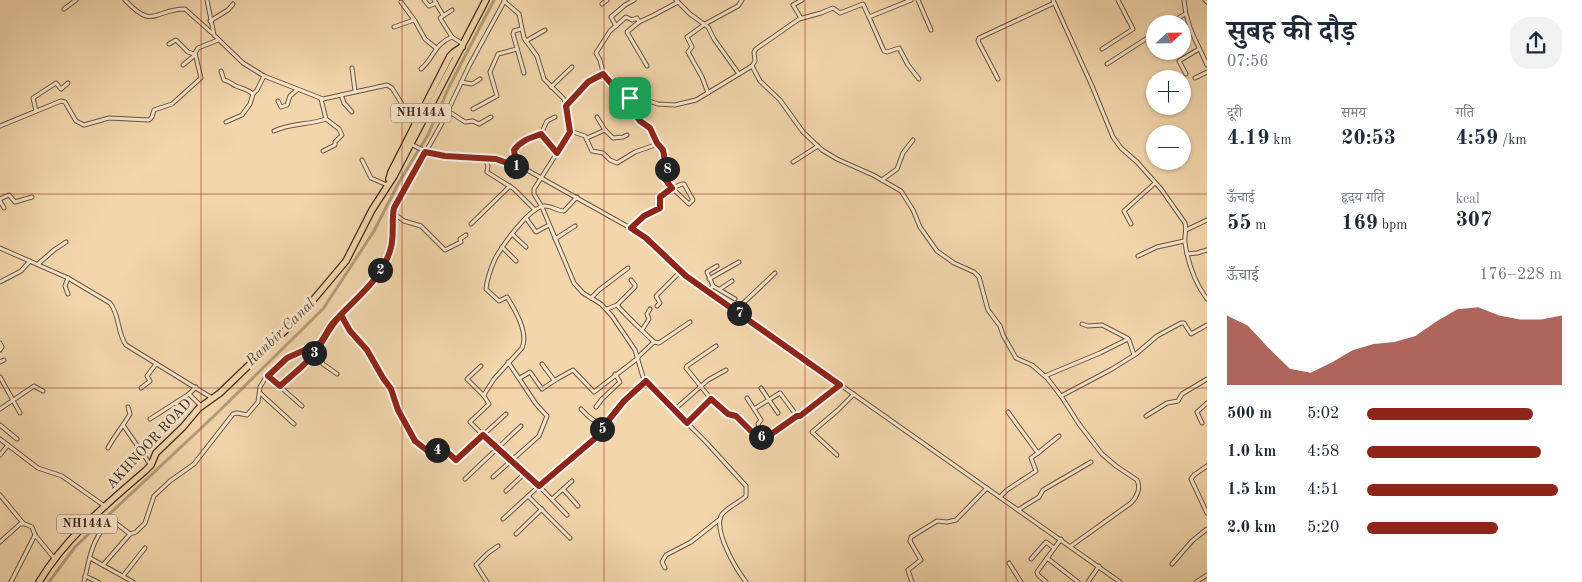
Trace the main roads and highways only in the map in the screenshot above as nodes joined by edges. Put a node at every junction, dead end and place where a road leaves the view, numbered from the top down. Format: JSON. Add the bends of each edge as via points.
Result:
{"nodes":[{"id":1,"x":486,"y":0,"type":"edge"},
{"id":2,"x":463,"y":46,"type":"junction"},
{"id":3,"x":388,"y":184,"type":"junction"},
{"id":4,"x":53,"y":560,"type":"junction"},
{"id":5,"x":35,"y":582,"type":"edge"},
{"id":6,"x":39,"y":582,"type":"edge"}],
"edges":[{"from":1,"to":2,"type":"highway","name":"AKHNOOR ROAD","number":"NH144A"},
{"from":2,"to":3,"type":"highway","name":"AKHNOOR ROAD","number":"NH144A","via":[[413,146]]},
{"from":2,"to":3,"type":"highway","name":"AKHNOOR ROAD","number":"NH144A","via":[[450,56],[391,172]]},
{"from":3,"to":4,"type":"highway","name":"AKHNOOR ROAD","number":"NH144A","via":[[346,261],[307,308],[226,387],[206,402],[159,450],[151,465]]},
{"from":4,"to":5,"type":"highway","number":"NH144A","via":[[46,564]]},
{"from":4,"to":6,"type":"highway","name":"AKHNOOR ROAD","number":"NH144A"}]}
